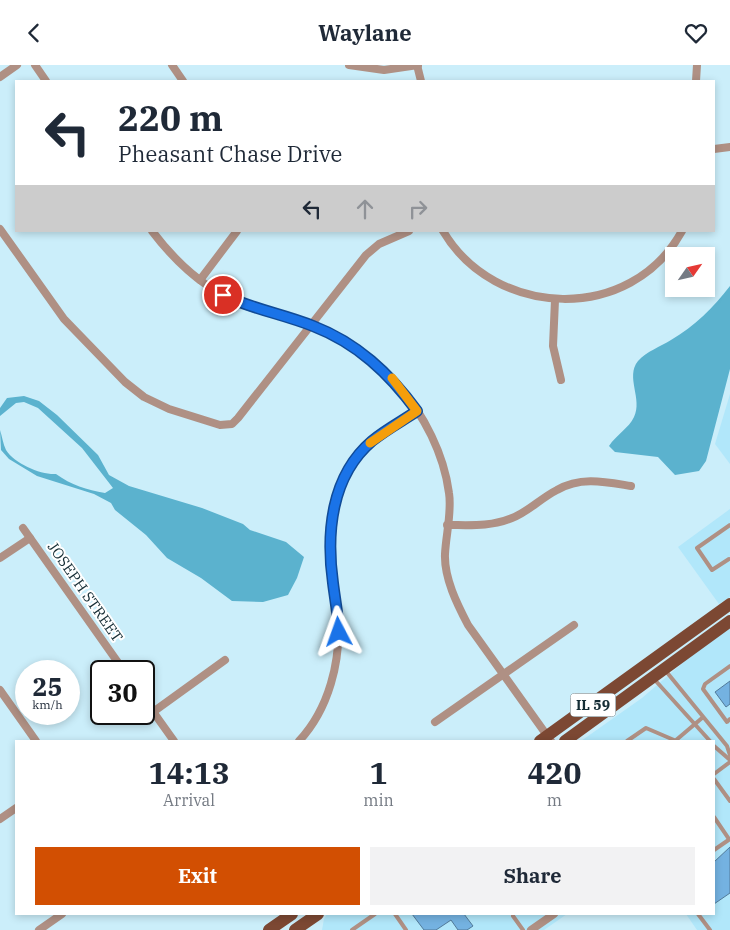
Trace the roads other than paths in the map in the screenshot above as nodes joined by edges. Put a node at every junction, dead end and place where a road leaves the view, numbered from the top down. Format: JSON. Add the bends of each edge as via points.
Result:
{"nodes":[{"id":1,"x":17,"y":65,"type":"edge"},
{"id":2,"x":35,"y":65,"type":"edge"},
{"id":3,"x":172,"y":65,"type":"edge"},
{"id":4,"x":349,"y":65,"type":"edge"},
{"id":5,"x":417,"y":65,"type":"edge"},
{"id":6,"x":697,"y":65,"type":"edge"},
{"id":7,"x":0,"y":77,"type":"edge"},
{"id":8,"x":45,"y":80,"type":"edge"},
{"id":9,"x":182,"y":80,"type":"edge"},
{"id":10,"x":422,"y":80,"type":"edge"},
{"id":11,"x":696,"y":80,"type":"edge"},
{"id":12,"x":730,"y":147,"type":"edge"},
{"id":13,"x":715,"y":149,"type":"edge"},
{"id":14,"x":0,"y":229,"type":"edge"},
{"id":15,"x":153,"y":232,"type":"edge"},
{"id":16,"x":236,"y":232,"type":"edge"},
{"id":17,"x":407,"y":232,"type":"edge"},
{"id":18,"x":444,"y":232,"type":"edge"},
{"id":19,"x":681,"y":232,"type":"edge"},
{"id":20,"x":200,"y":280,"type":"junction"},
{"id":21,"x":555,"y":300,"type":"junction"},
{"id":22,"x":312,"y":326,"type":"junction"},
{"id":23,"x":560,"y":380,"type":"dead end"},
{"id":24,"x":417,"y":411,"type":"junction"},
{"id":25,"x":631,"y":486,"type":"dead end"},
{"id":26,"x":447,"y":525,"type":"junction"},
{"id":27,"x":730,"y":525,"type":"edge"},
{"id":28,"x":23,"y":527,"type":"dead end"},
{"id":29,"x":30,"y":538,"type":"junction"},
{"id":30,"x":0,"y":558,"type":"edge"},
{"id":31,"x":729,"y":559,"type":"edge"},
{"id":32,"x":730,"y":604,"type":"edge"},
{"id":33,"x":730,"y":621,"type":"edge"},
{"id":34,"x":574,"y":625,"type":"dead end"},
{"id":35,"x":657,"y":658,"type":"junction"},
{"id":36,"x":116,"y":660,"type":"edge"},
{"id":37,"x":225,"y":660,"type":"dead end"},
{"id":38,"x":730,"y":666,"type":"edge"},
{"id":39,"x":645,"y":667,"type":"junction"},
{"id":40,"x":665,"y":670,"type":"junction"},
{"id":41,"x":504,"y":675,"type":"junction"},
{"id":42,"x":654,"y":679,"type":"junction"},
{"id":43,"x":0,"y":690,"type":"edge"},
{"id":44,"x":155,"y":710,"type":"edge"},
{"id":45,"x":155,"y":716,"type":"edge"},
{"id":46,"x":702,"y":718,"type":"junction"},
{"id":47,"x":730,"y":719,"type":"edge"},
{"id":48,"x":435,"y":722,"type":"dead end"},
{"id":49,"x":694,"y":724,"type":"junction"},
{"id":50,"x":305,"y":739,"type":"edge"},
{"id":51,"x":35,"y":740,"type":"edge"},
{"id":52,"x":173,"y":740,"type":"edge"},
{"id":53,"x":546,"y":740,"type":"edge"},
{"id":54,"x":567,"y":740,"type":"edge"},
{"id":55,"x":628,"y":740,"type":"edge"},
{"id":56,"x":672,"y":740,"type":"edge"},
{"id":57,"x":675,"y":740,"type":"edge"},
{"id":58,"x":709,"y":740,"type":"edge"},
{"id":59,"x":715,"y":747,"type":"edge"},
{"id":60,"x":730,"y":755,"type":"edge"},
{"id":61,"x":730,"y":761,"type":"edge"},
{"id":62,"x":715,"y":773,"type":"edge"},
{"id":63,"x":715,"y":780,"type":"edge"},
{"id":64,"x":718,"y":785,"type":"junction"},
{"id":65,"x":715,"y":787,"type":"edge"},
{"id":66,"x":730,"y":801,"type":"edge"},
{"id":67,"x":15,"y":809,"type":"edge"},
{"id":68,"x":715,"y":818,"type":"edge"},
{"id":69,"x":0,"y":819,"type":"edge"},
{"id":70,"x":730,"y":839,"type":"edge"},
{"id":71,"x":715,"y":849,"type":"edge"},
{"id":72,"x":61,"y":915,"type":"edge"},
{"id":73,"x":291,"y":915,"type":"edge"},
{"id":74,"x":316,"y":915,"type":"edge"},
{"id":75,"x":374,"y":915,"type":"edge"},
{"id":76,"x":396,"y":915,"type":"edge"},
{"id":77,"x":552,"y":915,"type":"edge"},
{"id":78,"x":699,"y":915,"type":"edge"},
{"id":79,"x":513,"y":917,"type":"dead end"},
{"id":80,"x":299,"y":925,"type":"edge"},
{"id":81,"x":39,"y":930,"type":"edge"},
{"id":82,"x":269,"y":930,"type":"edge"},
{"id":83,"x":352,"y":930,"type":"edge"},
{"id":84,"x":406,"y":930,"type":"edge"},
{"id":85,"x":522,"y":930,"type":"edge"},
{"id":86,"x":530,"y":930,"type":"edge"},
{"id":87,"x":710,"y":930,"type":"edge"}],
"edges":[{"from":1,"to":7,"type":"street"},
{"from":2,"to":8,"type":"street"},
{"from":3,"to":9,"type":"street"},
{"from":4,"to":5,"type":"street","via":[[384,71]]},
{"from":5,"to":10,"type":"street"},
{"from":6,"to":11,"type":"street"},
{"from":12,"to":13,"type":"street"},
{"from":14,"to":22,"type":"street","via":[[50,301],[77,334],[125,382],[144,397],[169,409],[220,425],[232,424]]},
{"from":15,"to":20,"type":"street","via":[[173,257]]},
{"from":16,"to":20,"type":"street"},
{"from":17,"to":22,"type":"street","via":[[379,244],[366,255]]},
{"from":18,"to":21,"type":"street","via":[[456,251],[490,280],[528,295]]},
{"from":19,"to":21,"type":"street","via":[[665,254],[627,284],[606,293]]},
{"from":20,"to":22,"type":"street","via":[[248,307]]},
{"from":21,"to":23,"type":"street","via":[[553,346]]},
{"from":22,"to":24,"type":"street","via":[[337,337],[380,367]]},
{"from":24,"to":26,"type":"street","via":[[443,462],[449,495]]},
{"from":24,"to":50,"type":"street","via":[[372,441],[344,475],[331,530],[339,648],[334,676]]},
{"from":25,"to":26,"type":"street","via":[[600,481],[575,482],[557,489],[512,518],[482,526]]},
{"from":26,"to":41,"type":"street","via":[[445,557],[456,599],[468,625]]},
{"from":27,"to":31,"type":"lane","via":[[697,548],[712,570]]},
{"from":28,"to":29,"type":"street","name":"JOSEPH STREET"},
{"from":29,"to":30,"type":"street"},
{"from":29,"to":36,"type":"street","name":"JOSEPH STREET"},
{"from":32,"to":35,"type":"main road","number":"IL 59"},
{"from":33,"to":40,"type":"main road","number":"IL 59"},
{"from":34,"to":41,"type":"street"},
{"from":35,"to":39,"type":"main road","number":"IL 59"},
{"from":35,"to":40,"type":"lane"},
{"from":37,"to":44,"type":"street"},
{"from":38,"to":47,"type":"lane","via":[[705,684],[703,689],[727,721]]},
{"from":39,"to":42,"type":"lane"},
{"from":39,"to":53,"type":"main road","number":"IL 59"},
{"from":40,"to":42,"type":"main road","number":"IL 59"},
{"from":40,"to":46,"type":"lane"},
{"from":41,"to":48,"type":"street"},
{"from":41,"to":53,"type":"street"},
{"from":42,"to":49,"type":"lane"},
{"from":42,"to":54,"type":"main road","number":"IL 59"},
{"from":43,"to":51,"type":"street"},
{"from":45,"to":52,"type":"street"},
{"from":46,"to":49,"type":"lane"},
{"from":46,"to":60,"type":"lane","via":[[727,746]]},
{"from":49,"to":57,"type":"lane"},
{"from":49,"to":58,"type":"lane"},
{"from":55,"to":56,"type":"lane","via":[[646,727]]},
{"from":59,"to":61,"type":"lane"},
{"from":61,"to":62,"type":"lane"},
{"from":63,"to":64,"type":"lane"},
{"from":64,"to":65,"type":"lane"},
{"from":64,"to":66,"type":"lane"},
{"from":67,"to":69,"type":"street"},
{"from":68,"to":70,"type":"lane"},
{"from":70,"to":71,"type":"lane"},
{"from":72,"to":81,"type":"street"},
{"from":73,"to":82,"type":"main road"},
{"from":74,"to":80,"type":"main road"},
{"from":75,"to":83,"type":"lane"},
{"from":76,"to":84,"type":"lane"},
{"from":77,"to":86,"type":"street"},
{"from":78,"to":87,"type":"lane"},
{"from":79,"to":85,"type":"lane"}]}
